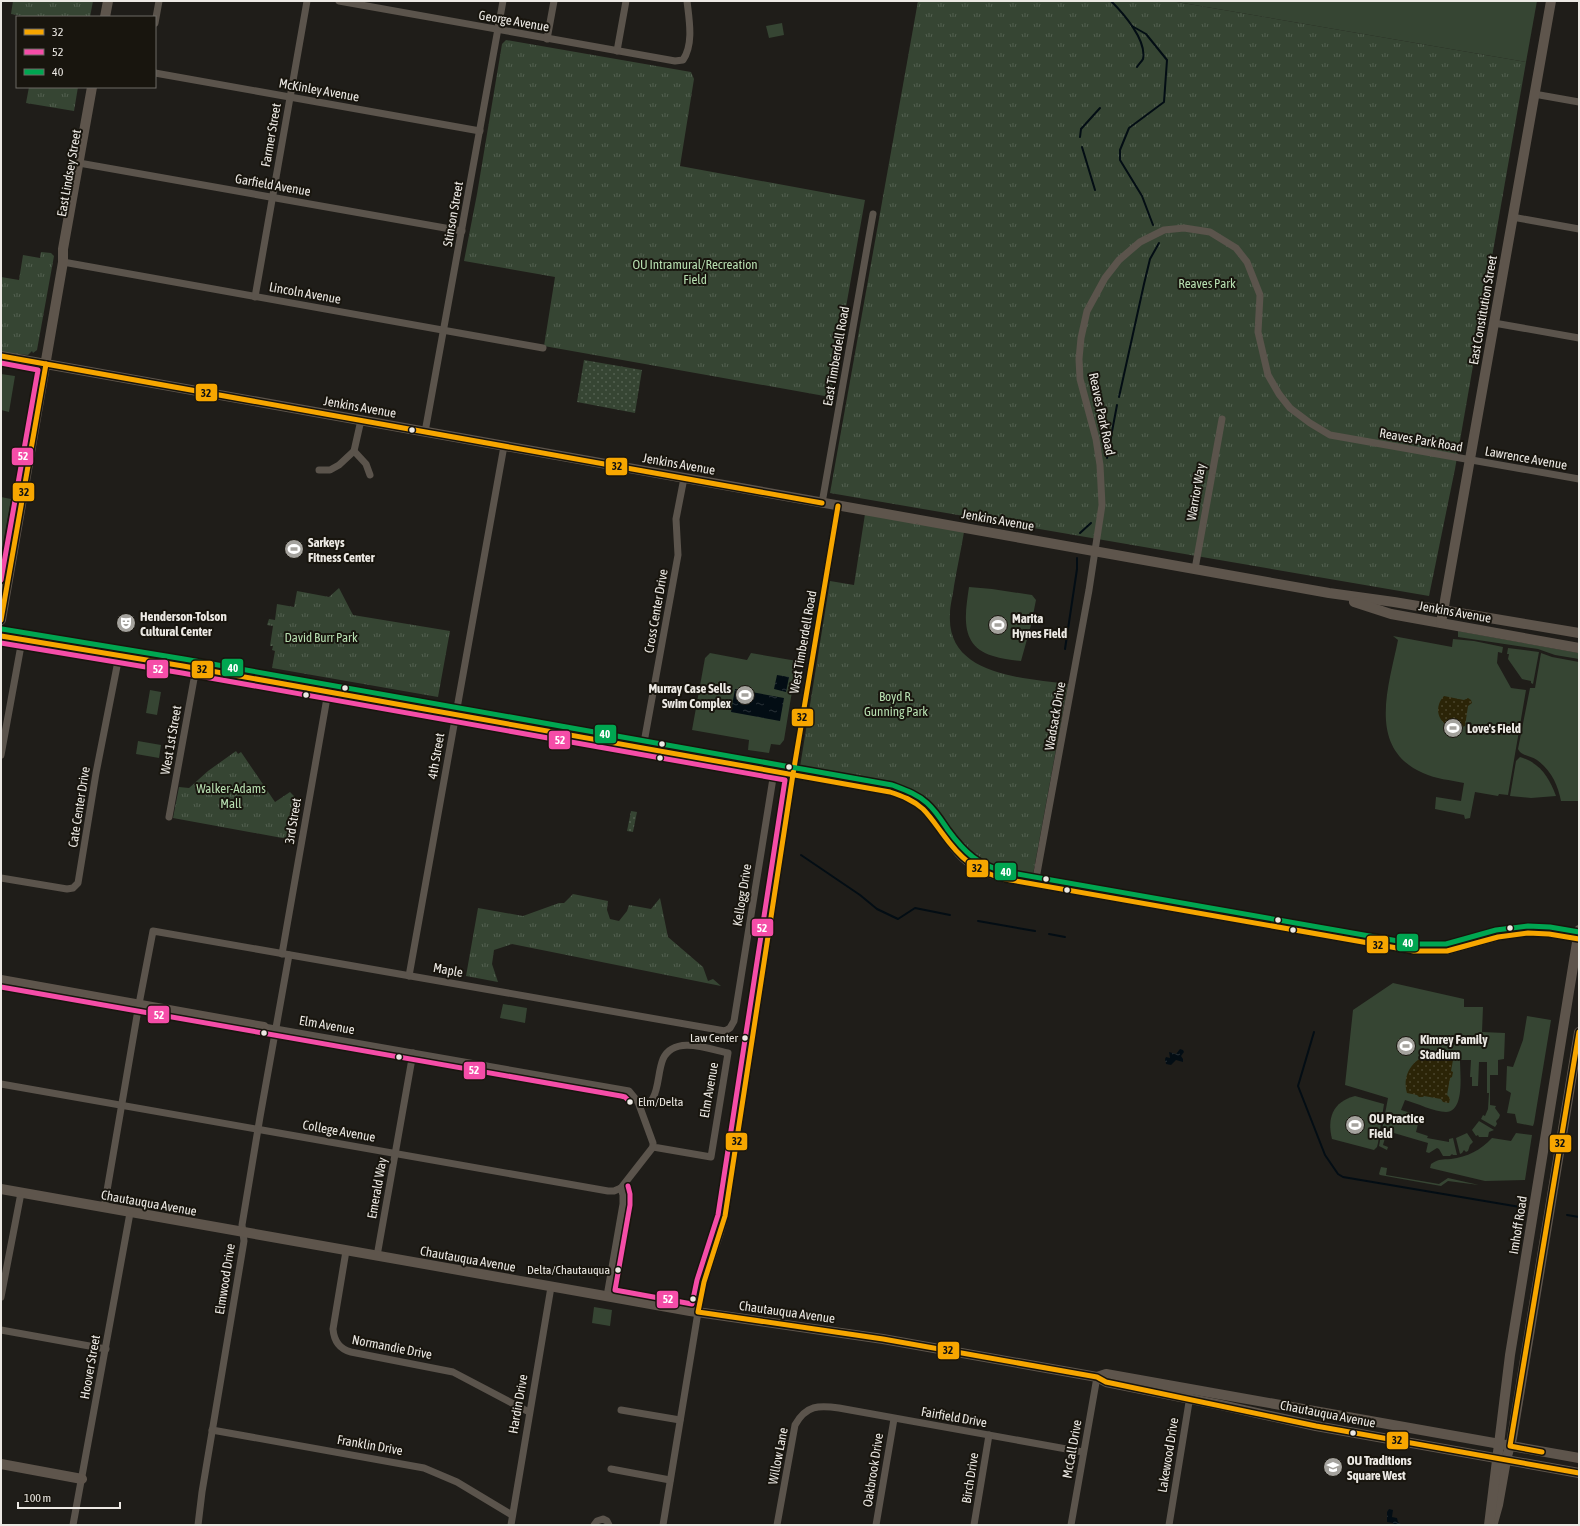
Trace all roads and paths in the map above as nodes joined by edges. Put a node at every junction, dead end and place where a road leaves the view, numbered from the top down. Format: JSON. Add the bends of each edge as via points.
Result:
{"nodes":[{"id":1,"x":108,"y":1,"type":"edge"},
{"id":2,"x":113,"y":1,"type":"edge"},
{"id":3,"x":159,"y":1,"type":"edge"},
{"id":4,"x":307,"y":1,"type":"edge"},
{"id":5,"x":339,"y":1,"type":"edge"},
{"id":6,"x":504,"y":1,"type":"edge"},
{"id":7,"x":554,"y":1,"type":"edge"},
{"id":8,"x":626,"y":1,"type":"edge"},
{"id":9,"x":687,"y":1,"type":"edge"},
{"id":10,"x":1551,"y":1,"type":"edge"},
{"id":11,"x":105,"y":16,"type":"edge"},
{"id":12,"x":110,"y":16,"type":"edge"},
{"id":13,"x":156,"y":18,"type":"edge"},
{"id":14,"x":498,"y":30,"type":"junction"},
{"id":15,"x":547,"y":39,"type":"junction"},
{"id":16,"x":617,"y":51,"type":"junction"},
{"id":17,"x":156,"y":73,"type":"edge"},
{"id":18,"x":92,"y":88,"type":"edge"},
{"id":19,"x":97,"y":88,"type":"edge"},
{"id":20,"x":1534,"y":94,"type":"junction"},
{"id":21,"x":290,"y":97,"type":"junction"},
{"id":22,"x":1579,"y":102,"type":"edge"},
{"id":23,"x":480,"y":131,"type":"junction"},
{"id":24,"x":81,"y":163,"type":"junction"},
{"id":25,"x":272,"y":197,"type":"junction"},
{"id":26,"x":874,"y":214,"type":"dead end"},
{"id":27,"x":1512,"y":217,"type":"junction"},
{"id":28,"x":1579,"y":229,"type":"edge"},
{"id":29,"x":462,"y":231,"type":"junction"},
{"id":30,"x":63,"y":262,"type":"junction"},
{"id":31,"x":255,"y":297,"type":"junction"},
{"id":32,"x":1494,"y":323,"type":"junction"},
{"id":33,"x":444,"y":330,"type":"junction"},
{"id":34,"x":1579,"y":338,"type":"edge"},
{"id":35,"x":543,"y":348,"type":"dead end"},
{"id":36,"x":1,"y":356,"type":"edge"},
{"id":37,"x":46,"y":364,"type":"junction"},
{"id":38,"x":1222,"y":419,"type":"dead end"},
{"id":39,"x":360,"y":420,"type":"junction"},
{"id":40,"x":425,"y":432,"type":"junction"},
{"id":41,"x":504,"y":446,"type":"junction"},
{"id":42,"x":354,"y":451,"type":"junction"},
{"id":43,"x":1470,"y":460,"type":"junction"},
{"id":44,"x":319,"y":470,"type":"dead end"},
{"id":45,"x":370,"y":475,"type":"dead end"},
{"id":46,"x":684,"y":478,"type":"junction"},
{"id":47,"x":1579,"y":479,"type":"edge"},
{"id":48,"x":822,"y":503,"type":"junction"},
{"id":49,"x":838,"y":506,"type":"junction"},
{"id":50,"x":1095,"y":551,"type":"junction"},
{"id":51,"x":1195,"y":569,"type":"junction"},
{"id":52,"x":1329,"y":593,"type":"junction"},
{"id":53,"x":1443,"y":611,"type":"junction"},
{"id":54,"x":1,"y":620,"type":"edge"},
{"id":55,"x":1441,"y":623,"type":"junction"},
{"id":56,"x":1579,"y":633,"type":"edge"},
{"id":57,"x":1,"y":636,"type":"edge"},
{"id":58,"x":22,"y":640,"type":"junction"},
{"id":59,"x":1579,"y":648,"type":"edge"},
{"id":60,"x":119,"y":656,"type":"junction"},
{"id":61,"x":196,"y":668,"type":"junction"},
{"id":62,"x":328,"y":692,"type":"junction"},
{"id":63,"x":456,"y":714,"type":"junction"},
{"id":64,"x":643,"y":748,"type":"junction"},
{"id":65,"x":1,"y":755,"type":"edge"},
{"id":66,"x":774,"y":772,"type":"junction"},
{"id":67,"x":793,"y":774,"type":"junction"},
{"id":68,"x":169,"y":817,"type":"dead end"},
{"id":69,"x":1,"y":878,"type":"edge"},
{"id":70,"x":1035,"y":884,"type":"junction"},
{"id":71,"x":1579,"y":936,"type":"edge"},
{"id":72,"x":286,"y":954,"type":"junction"},
{"id":73,"x":408,"y":976,"type":"junction"},
{"id":74,"x":1,"y":980,"type":"edge"},
{"id":75,"x":139,"y":1004,"type":"junction"},
{"id":76,"x":279,"y":1013,"type":"joint"},
{"id":77,"x":734,"y":1021,"type":"joint"},
{"id":78,"x":264,"y":1027,"type":"joint"},
{"id":79,"x":276,"y":1029,"type":"junction"},
{"id":80,"x":1579,"y":1032,"type":"edge"},
{"id":81,"x":413,"y":1053,"type":"junction"},
{"id":82,"x":1,"y":1084,"type":"edge"},
{"id":83,"x":121,"y":1106,"type":"junction"},
{"id":84,"x":640,"y":1106,"type":"junction"},
{"id":85,"x":258,"y":1129,"type":"junction"},
{"id":86,"x":653,"y":1147,"type":"junction"},
{"id":87,"x":395,"y":1154,"type":"junction"},
{"id":88,"x":621,"y":1188,"type":"junction"},
{"id":89,"x":1,"y":1189,"type":"edge"},
{"id":90,"x":21,"y":1193,"type":"junction"},
{"id":91,"x":104,"y":1208,"type":"junction"},
{"id":92,"x":130,"y":1213,"type":"junction"},
{"id":93,"x":243,"y":1233,"type":"junction"},
{"id":94,"x":346,"y":1251,"type":"junction"},
{"id":95,"x":377,"y":1256,"type":"junction"},
{"id":96,"x":551,"y":1287,"type":"junction"},
{"id":97,"x":607,"y":1296,"type":"junction"},
{"id":98,"x":1,"y":1297,"type":"edge"},
{"id":99,"x":698,"y":1312,"type":"junction"},
{"id":100,"x":1,"y":1330,"type":"edge"},
{"id":101,"x":106,"y":1349,"type":"junction"},
{"id":102,"x":1097,"y":1377,"type":"junction"},
{"id":103,"x":1190,"y":1394,"type":"junction"},
{"id":104,"x":821,"y":1406,"type":"joint"},
{"id":105,"x":621,"y":1410,"type":"dead end"},
{"id":106,"x":529,"y":1412,"type":"junction"},
{"id":107,"x":894,"y":1419,"type":"junction"},
{"id":108,"x":680,"y":1420,"type":"junction"},
{"id":109,"x":212,"y":1430,"type":"junction"},
{"id":110,"x":989,"y":1435,"type":"junction"},
{"id":111,"x":1498,"y":1444,"type":"junction"},
{"id":112,"x":1510,"y":1446,"type":"junction"},
{"id":113,"x":1083,"y":1452,"type":"junction"},
{"id":114,"x":1579,"y":1458,"type":"edge"},
{"id":115,"x":1501,"y":1459,"type":"junction"},
{"id":116,"x":1,"y":1464,"type":"edge"},
{"id":117,"x":611,"y":1469,"type":"dead end"},
{"id":118,"x":1579,"y":1473,"type":"edge"},
{"id":119,"x":82,"y":1479,"type":"junction"},
{"id":120,"x":670,"y":1480,"type":"junction"},
{"id":121,"x":512,"y":1515,"type":"junction"},
{"id":122,"x":73,"y":1525,"type":"edge"},
{"id":123,"x":198,"y":1525,"type":"edge"},
{"id":124,"x":511,"y":1525,"type":"edge"},
{"id":125,"x":594,"y":1525,"type":"edge"},
{"id":126,"x":609,"y":1525,"type":"edge"},
{"id":127,"x":663,"y":1525,"type":"edge"},
{"id":128,"x":778,"y":1525,"type":"edge"},
{"id":129,"x":876,"y":1525,"type":"edge"},
{"id":130,"x":974,"y":1525,"type":"edge"},
{"id":131,"x":1071,"y":1525,"type":"edge"},
{"id":132,"x":1169,"y":1525,"type":"edge"},
{"id":133,"x":1488,"y":1525,"type":"edge"},
{"id":134,"x":1492,"y":1525,"type":"edge"}],
"edges":[{"from":1,"to":11,"type":"street"},
{"from":2,"to":12,"type":"street"},
{"from":3,"to":13,"type":"street"},
{"from":4,"to":21,"type":"street","name":"Farmer Street"},
{"from":5,"to":14,"type":"street","name":"George Avenue"},
{"from":6,"to":14,"type":"street","name":"Stinson Street"},
{"from":7,"to":15,"type":"street"},
{"from":8,"to":16,"type":"street"},
{"from":9,"to":16,"type":"street","name":"George Avenue","via":[[690,33],[688,49],[681,61]]},
{"from":10,"to":20,"type":"street","name":"East Constitution Street"},
{"from":14,"to":15,"type":"street","name":"George Avenue"},
{"from":14,"to":23,"type":"street","name":"Stinson Street"},
{"from":15,"to":16,"type":"street","name":"George Avenue"},
{"from":17,"to":21,"type":"street","name":"McKinley Avenue"},
{"from":18,"to":24,"type":"street","name":"East Lindsey Street"},
{"from":19,"to":24,"type":"street","name":"East Lindsey Street"},
{"from":20,"to":22,"type":"street"},
{"from":20,"to":27,"type":"street","name":"East Constitution Street"},
{"from":21,"to":23,"type":"street","name":"McKinley Avenue"},
{"from":21,"to":25,"type":"street","name":"Farmer Street"},
{"from":23,"to":29,"type":"street","name":"Stinson Street"},
{"from":24,"to":25,"type":"street","name":"Garfield Avenue"},
{"from":24,"to":30,"type":"street","name":"East Lindsey Street","via":[[68,250]]},
{"from":25,"to":29,"type":"street","name":"Garfield Avenue"},
{"from":25,"to":31,"type":"street","name":"Farmer Street"},
{"from":26,"to":48,"type":"street","name":"East Timberdell Road"},
{"from":27,"to":28,"type":"street"},
{"from":27,"to":32,"type":"street","name":"East Constitution Street"},
{"from":29,"to":33,"type":"street","name":"Stinson Street"},
{"from":30,"to":31,"type":"street","name":"Lincoln Avenue"},
{"from":30,"to":37,"type":"street","name":"East Lindsey Street"},
{"from":31,"to":33,"type":"street","name":"Lincoln Avenue"},
{"from":32,"to":34,"type":"street"},
{"from":32,"to":43,"type":"street","name":"East Constitution Street"},
{"from":33,"to":35,"type":"street","name":"Lincoln Avenue"},
{"from":33,"to":40,"type":"street","name":"Stinson Street"},
{"from":36,"to":37,"type":"street","name":"Jenkins Avenue"},
{"from":37,"to":39,"type":"street","name":"Jenkins Avenue"},
{"from":37,"to":54,"type":"street","name":"East Lindsey Street"},
{"from":38,"to":51,"type":"street","name":"Warrior Way"},
{"from":39,"to":40,"type":"street","name":"Jenkins Avenue"},
{"from":39,"to":42,"type":"street"},
{"from":40,"to":41,"type":"street","name":"Jenkins Avenue"},
{"from":41,"to":46,"type":"street","name":"Jenkins Avenue"},
{"from":41,"to":63,"type":"street","name":"4th Street"},
{"from":42,"to":44,"type":"street","via":[[339,466],[330,470]]},
{"from":42,"to":45,"type":"street","via":[[366,464]]},
{"from":43,"to":47,"type":"street","name":"Lawrence Avenue"},
{"from":43,"to":50,"type":"street","name":"Reaves Park Road","via":[[1330,435],[1290,408],[1268,375],[1258,332],[1260,295],[1247,262],[1236,248],[1210,232],[1184,228],[1164,230],[1140,242],[1119,260],[1105,278],[1087,311],[1080,338],[1080,379],[1096,439],[1102,486],[1102,506]]},
{"from":43,"to":53,"type":"street","name":"East Constitution Street"},
{"from":46,"to":48,"type":"street","name":"Jenkins Avenue"},
{"from":46,"to":64,"type":"street","name":"Cross Center Drive","via":[[676,519],[678,555]]},
{"from":48,"to":49,"type":"street","name":"Jenkins Avenue"},
{"from":49,"to":50,"type":"street","name":"Jenkins Avenue"},
{"from":49,"to":67,"type":"street","name":"West Timberdell Road"},
{"from":50,"to":51,"type":"street","name":"Jenkins Avenue"},
{"from":50,"to":70,"type":"street","name":"Wadsack Drive"},
{"from":51,"to":52,"type":"street","name":"Jenkins Avenue"},
{"from":52,"to":53,"type":"street","name":"Jenkins Avenue"},
{"from":52,"to":55,"type":"street","name":"Jenkins Avenue","via":[[1391,614]]},
{"from":53,"to":55,"type":"street","name":"East Constitution Street"},
{"from":53,"to":56,"type":"street","name":"Jenkins Avenue"},
{"from":55,"to":59,"type":"street","name":"Jenkins Avenue"},
{"from":57,"to":58,"type":"street"},
{"from":58,"to":60,"type":"street"},
{"from":58,"to":65,"type":"street"},
{"from":60,"to":61,"type":"street"},
{"from":60,"to":69,"type":"street","name":"Cate Center Drive","via":[[78,883],[67,889]]},
{"from":61,"to":62,"type":"street"},
{"from":61,"to":68,"type":"street","name":"West 1st Street"},
{"from":62,"to":63,"type":"street"},
{"from":62,"to":72,"type":"street","name":"3rd Street"},
{"from":63,"to":64,"type":"street"},
{"from":63,"to":73,"type":"street","name":"4th Street"},
{"from":64,"to":66,"type":"street"},
{"from":66,"to":67,"type":"street"},
{"from":66,"to":77,"type":"street","name":"Kellogg Drive"},
{"from":67,"to":70,"type":"street","via":[[901,795],[921,806],[930,815],[957,853],[971,866],[989,875]]},
{"from":67,"to":99,"type":"street","name":"West Timberdell Road","via":[[725,1216],[704,1282]]},
{"from":70,"to":71,"type":"street","via":[[1414,951],[1447,951],[1498,937],[1528,933]]},
{"from":71,"to":111,"type":"street","name":"Imhoff Road","via":[[1511,1348]]},
{"from":72,"to":73,"type":"street","name":"Maple"},
{"from":72,"to":75,"type":"street","name":"Maple","via":[[153,931]]},
{"from":72,"to":76,"type":"street","name":"3rd Street"},
{"from":73,"to":77,"type":"street","name":"Maple","via":[[719,1031],[728,1030]]},
{"from":74,"to":75,"type":"street","name":"Elm Avenue"},
{"from":75,"to":78,"type":"street","name":"Elm Avenue"},
{"from":75,"to":83,"type":"street"},
{"from":76,"to":79,"type":"street","name":"Elmwood Drive"},
{"from":78,"to":79,"type":"street","name":"Elm Avenue"},
{"from":79,"to":81,"type":"street","name":"Elm Avenue"},
{"from":79,"to":85,"type":"street","name":"Elmwood Drive"},
{"from":80,"to":112,"type":"street","name":"Imhoff Road"},
{"from":81,"to":84,"type":"street","name":"Elm Avenue","via":[[622,1089],[632,1093]]},
{"from":81,"to":87,"type":"street","name":"Emerald Way"},
{"from":82,"to":83,"type":"street","name":"College Avenue"},
{"from":83,"to":85,"type":"street","name":"College Avenue"},
{"from":83,"to":91,"type":"street"},
{"from":84,"to":86,"type":"street","name":"Elm Avenue"},
{"from":84,"to":86,"type":"street","name":"Elm Avenue","via":[[653,1098],[663,1059],[674,1048],[689,1045],[728,1053],[711,1157]]},
{"from":85,"to":87,"type":"street","name":"College Avenue"},
{"from":85,"to":93,"type":"street","name":"Elmwood Drive","via":[[242,1225]]},
{"from":86,"to":88,"type":"street"},
{"from":87,"to":88,"type":"street","name":"College Avenue","via":[[608,1191]]},
{"from":87,"to":95,"type":"street","name":"Emerald Way"},
{"from":88,"to":97,"type":"street","via":[[623,1204]]},
{"from":89,"to":90,"type":"street","name":"Chautauqua Avenue"},
{"from":90,"to":91,"type":"street","name":"Chautauqua Avenue"},
{"from":90,"to":98,"type":"street"},
{"from":91,"to":92,"type":"street","name":"Chautauqua Avenue"},
{"from":92,"to":93,"type":"street","name":"Chautauqua Avenue"},
{"from":92,"to":101,"type":"street","name":"Hoover Street"},
{"from":93,"to":94,"type":"street","name":"Chautauqua Avenue"},
{"from":93,"to":109,"type":"street","name":"Elmwood Drive","via":[[244,1241]]},
{"from":94,"to":95,"type":"street","name":"Chautauqua Avenue"},
{"from":94,"to":106,"type":"street","name":"Normandie Drive","via":[[333,1329],[335,1340],[342,1348],[351,1352],[453,1372]]},
{"from":95,"to":96,"type":"street","name":"Chautauqua Avenue"},
{"from":96,"to":97,"type":"street","name":"Chautauqua Avenue"},
{"from":96,"to":106,"type":"street","name":"Hardin Drive"},
{"from":97,"to":99,"type":"street","name":"Chautauqua Avenue"},
{"from":99,"to":102,"type":"street","name":"Chautauqua Avenue","via":[[883,1339]]},
{"from":99,"to":108,"type":"street","name":"West Timberdell Road"},
{"from":100,"to":101,"type":"street"},
{"from":101,"to":119,"type":"street","name":"Hoover Street"},
{"from":102,"to":103,"type":"street","name":"Chautauqua Avenue","via":[[1106,1382]]},
{"from":102,"to":113,"type":"street","name":"McCall Drive"},
{"from":103,"to":111,"type":"street","name":"Chautauqua Avenue"},
{"from":103,"to":115,"type":"street","name":"Chautauqua Avenue","via":[[1316,1426]]},
{"from":103,"to":132,"type":"street","name":"Lakewood Drive"},
{"from":104,"to":107,"type":"street","name":"Fairfield Drive"},
{"from":104,"to":128,"type":"street","name":"Willow Lane","via":[[807,1411],[795,1425]]},
{"from":105,"to":108,"type":"street"},
{"from":106,"to":121,"type":"street","name":"Hardin Drive"},
{"from":107,"to":110,"type":"street","name":"Fairfield Drive"},
{"from":107,"to":129,"type":"street","name":"Oakbrook Drive"},
{"from":108,"to":120,"type":"street","name":"West Timberdell Road"},
{"from":109,"to":121,"type":"street","name":"Franklin Drive","via":[[424,1468],[457,1482]]},
{"from":109,"to":123,"type":"street","name":"Elmwood Drive"},
{"from":110,"to":113,"type":"street","name":"Fairfield Drive"},
{"from":110,"to":130,"type":"street","name":"Birch Drive"},
{"from":111,"to":112,"type":"street","name":"Chautauqua Avenue"},
{"from":111,"to":115,"type":"street","name":"Imhoff Road"},
{"from":112,"to":114,"type":"street","name":"Chautauqua Avenue"},
{"from":112,"to":115,"type":"street","name":"Imhoff Road"},
{"from":113,"to":131,"type":"street","name":"McCall Drive"},
{"from":115,"to":118,"type":"street","name":"Chautauqua Avenue"},
{"from":115,"to":133,"type":"street","name":"Imhoff Road"},
{"from":115,"to":134,"type":"street","name":"Imhoff Road","via":[[1498,1505]]},
{"from":116,"to":119,"type":"street"},
{"from":117,"to":120,"type":"street"},
{"from":119,"to":122,"type":"street","name":"Hoover Street"},
{"from":120,"to":127,"type":"street","name":"West Timberdell Road"},
{"from":121,"to":124,"type":"street","name":"Hardin Drive"},
{"from":125,"to":126,"type":"street","via":[[603,1519]]}]}
